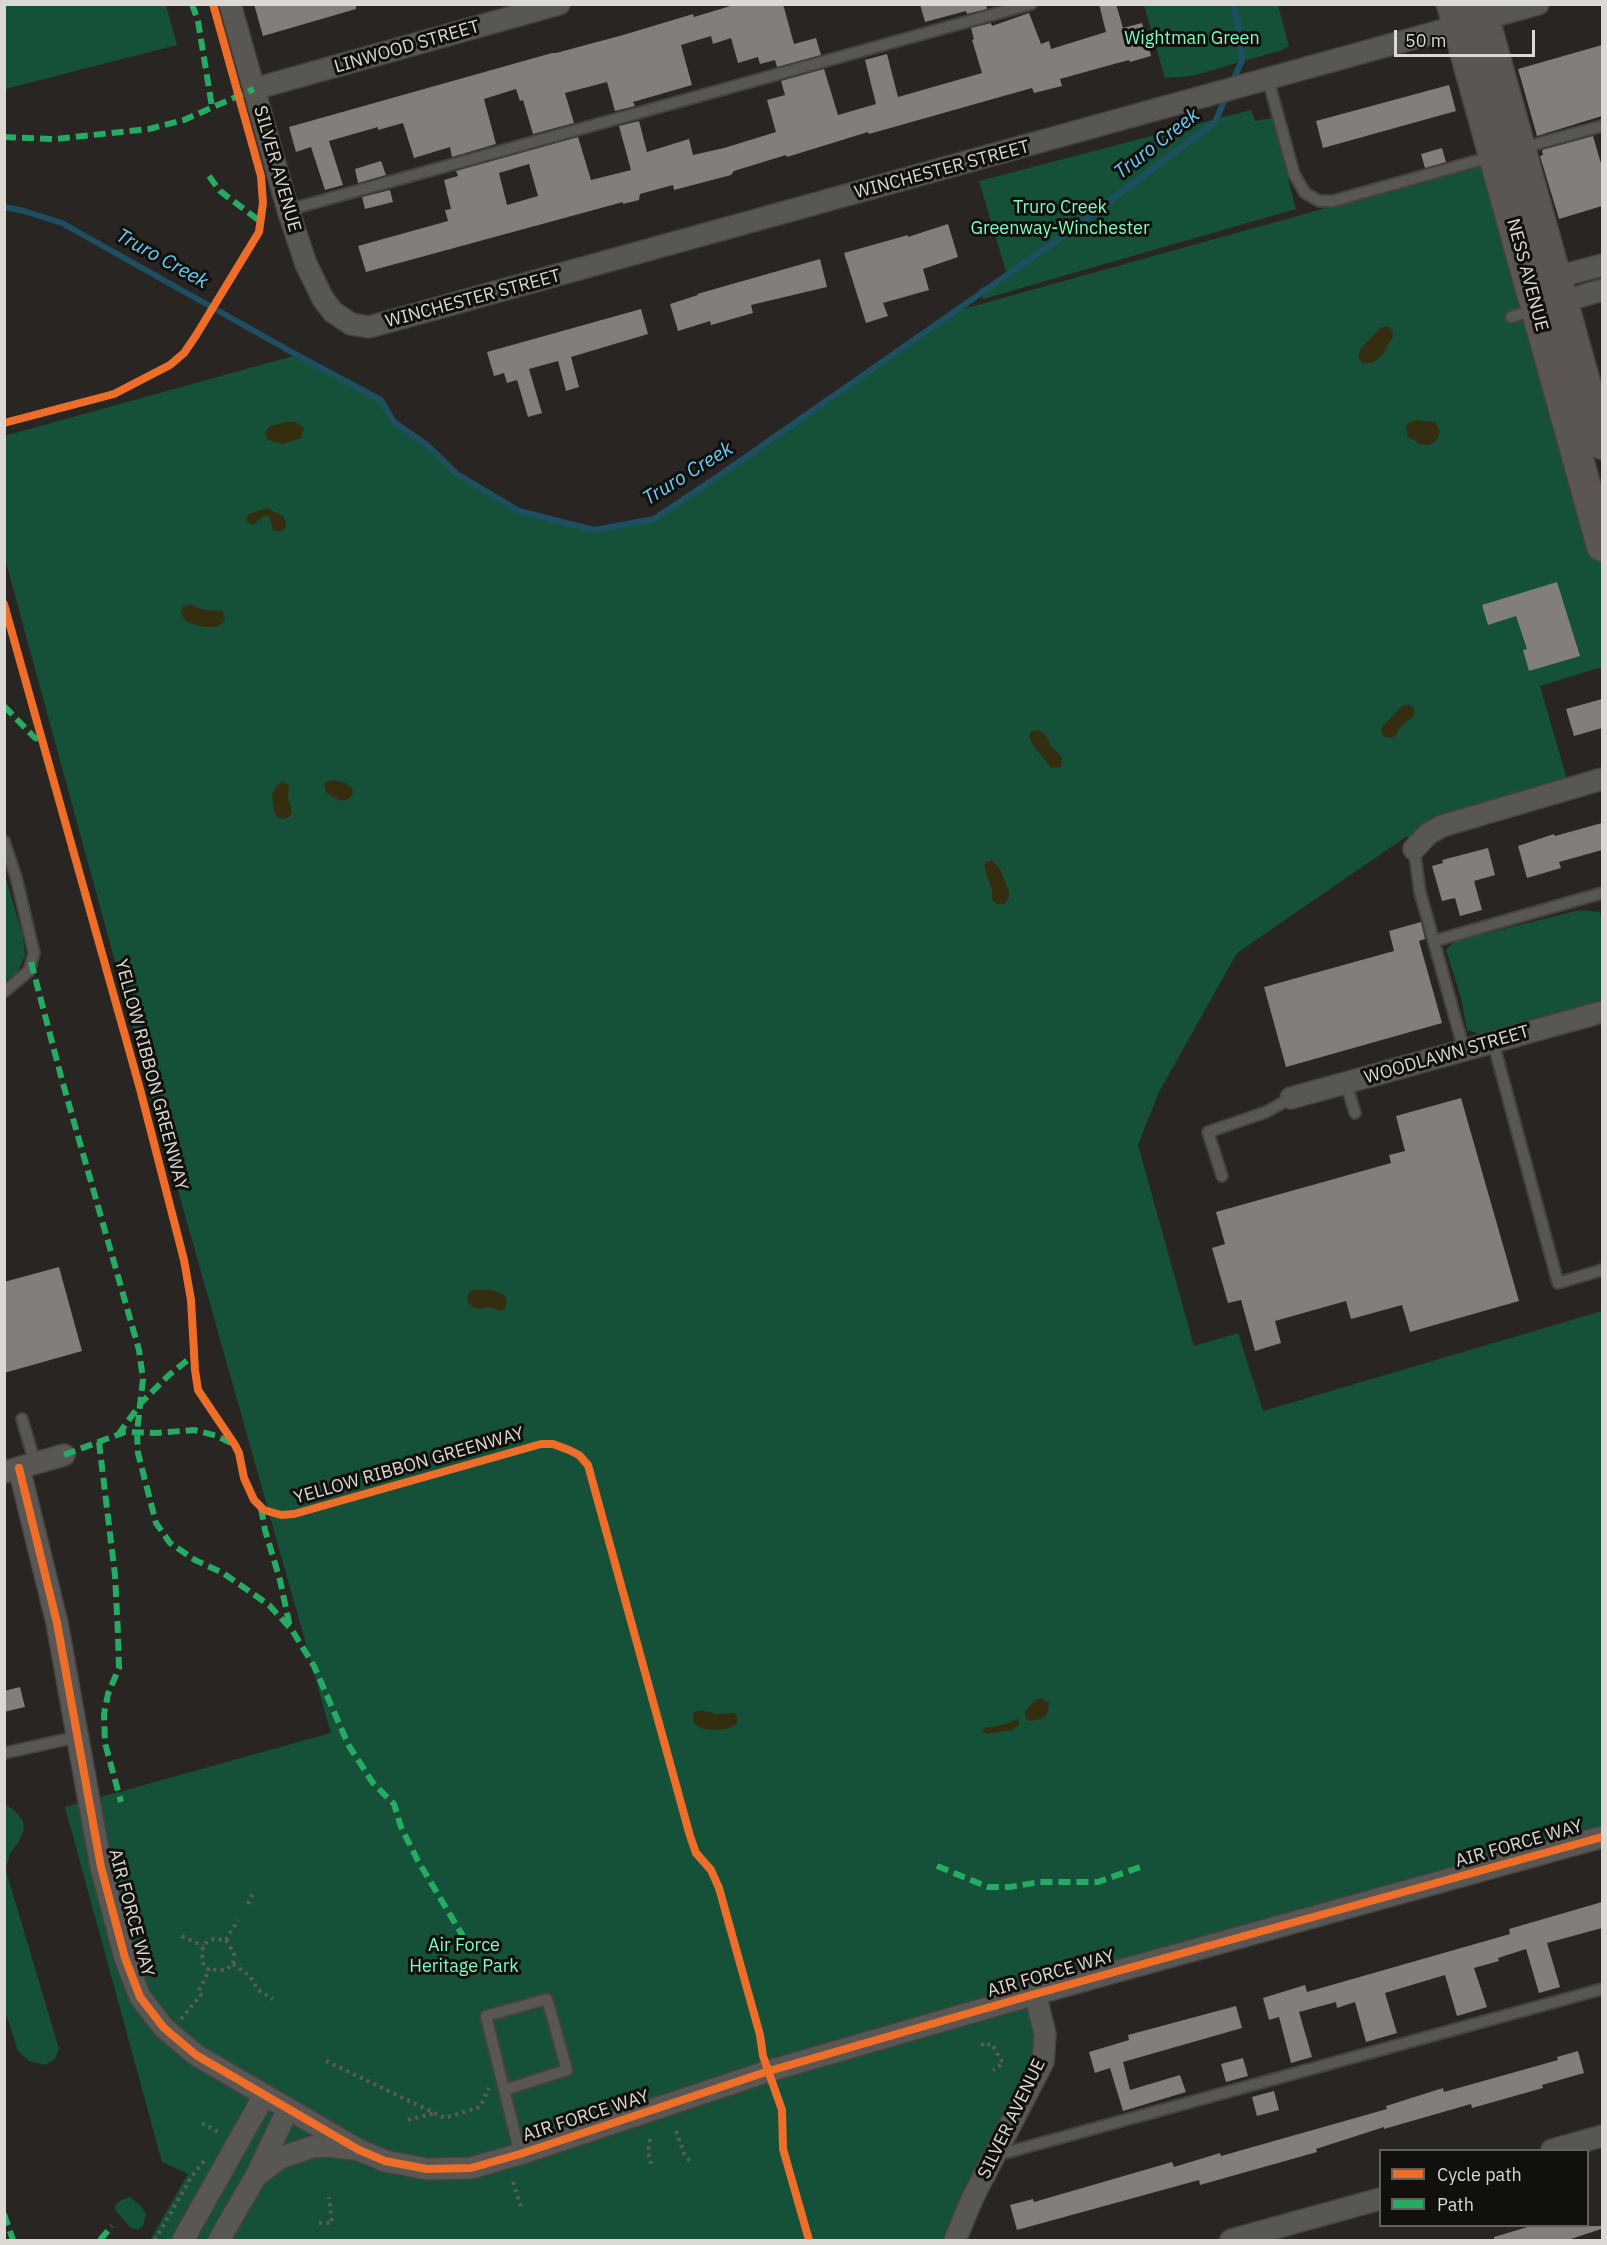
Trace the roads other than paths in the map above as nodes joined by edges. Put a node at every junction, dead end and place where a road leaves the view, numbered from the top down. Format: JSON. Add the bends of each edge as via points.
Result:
{"nodes":[{"id":1,"x":230,"y":4,"type":"edge"},
{"id":2,"x":559,"y":4,"type":"edge"},
{"id":3,"x":1031,"y":4,"type":"edge"},
{"id":4,"x":1538,"y":4,"type":"edge"},
{"id":5,"x":1469,"y":14,"type":"edge"},
{"id":6,"x":1262,"y":81,"type":"junction"},
{"id":7,"x":254,"y":89,"type":"junction"},
{"id":8,"x":1602,"y":126,"type":"edge"},
{"id":9,"x":1507,"y":153,"type":"junction"},
{"id":10,"x":288,"y":210,"type":"junction"},
{"id":11,"x":1602,"y":265,"type":"edge"},
{"id":12,"x":1602,"y":290,"type":"edge"},
{"id":13,"x":1539,"y":298,"type":"junction"},
{"id":14,"x":345,"y":321,"type":"joint"},
{"id":15,"x":1601,"y":433,"type":"edge"},
{"id":16,"x":1602,"y":546,"type":"edge"},
{"id":17,"x":1602,"y":779,"type":"edge"},
{"id":18,"x":4,"y":841,"type":"edge"},
{"id":19,"x":1414,"y":849,"type":"joint"},
{"id":20,"x":1602,"y":893,"type":"edge"},
{"id":21,"x":1434,"y":941,"type":"junction"},
{"id":22,"x":4,"y":992,"type":"edge"},
{"id":23,"x":1602,"y":1012,"type":"edge"},
{"id":24,"x":1493,"y":1042,"type":"junction"},
{"id":25,"x":1464,"y":1050,"type":"junction"},
{"id":26,"x":1346,"y":1083,"type":"junction"},
{"id":27,"x":1291,"y":1098,"type":"joint"},
{"id":28,"x":1355,"y":1113,"type":"dead end"},
{"id":29,"x":1222,"y":1176,"type":"dead end"},
{"id":30,"x":1602,"y":1270,"type":"edge"},
{"id":31,"x":22,"y":1419,"type":"dead end"},
{"id":32,"x":64,"y":1455,"type":"dead end"},
{"id":33,"x":19,"y":1467,"type":"edge"},
{"id":34,"x":77,"y":1737,"type":"junction"},
{"id":35,"x":4,"y":1753,"type":"edge"},
{"id":36,"x":1602,"y":1836,"type":"edge"},
{"id":37,"x":1602,"y":1989,"type":"edge"},
{"id":38,"x":1035,"y":1994,"type":"junction"},
{"id":39,"x":504,"y":2090,"type":"junction"},
{"id":40,"x":264,"y":2096,"type":"junction"},
{"id":41,"x":288,"y":2109,"type":"junction"},
{"id":42,"x":1602,"y":2136,"type":"edge"},
{"id":43,"x":1559,"y":2149,"type":"edge"},
{"id":44,"x":359,"y":2150,"type":"junction"},
{"id":45,"x":520,"y":2154,"type":"junction"},
{"id":46,"x":994,"y":2157,"type":"junction"},
{"id":47,"x":256,"y":2176,"type":"junction"},
{"id":48,"x":1379,"y":2199,"type":"edge"},
{"id":49,"x":183,"y":2241,"type":"edge"},
{"id":50,"x":219,"y":2241,"type":"edge"},
{"id":51,"x":955,"y":2241,"type":"edge"},
{"id":52,"x":1231,"y":2241,"type":"edge"}],
"edges":[{"from":1,"to":7,"type":"street","name":"SILVER AVENUE"},
{"from":2,"to":7,"type":"street","name":"LINWOOD STREET"},
{"from":3,"to":10,"type":"lane"},
{"from":4,"to":5,"type":"street","name":"WINCHESTER STREET"},
{"from":5,"to":6,"type":"street","name":"WINCHESTER STREET"},
{"from":5,"to":9,"type":"main road","name":"NESS AVENUE"},
{"from":6,"to":9,"type":"lane","via":[[1294,174],[1305,193],[1319,201],[1333,201]]},
{"from":6,"to":14,"type":"street","name":"WINCHESTER STREET","via":[[375,326]]},
{"from":7,"to":10,"type":"street","name":"SILVER AVENUE"},
{"from":8,"to":9,"type":"lane"},
{"from":9,"to":13,"type":"main road","name":"NESS AVENUE"},
{"from":10,"to":14,"type":"street","name":"SILVER AVENUE","via":[[316,285],[328,306]]},
{"from":11,"to":13,"type":"street"},
{"from":12,"to":13,"type":"street"},
{"from":13,"to":15,"type":"main road","name":"NESS AVENUE"},
{"from":13,"to":16,"type":"main road","name":"NESS AVENUE"},
{"from":17,"to":19,"type":"street","via":[[1442,826]]},
{"from":18,"to":22,"type":"lane","via":[[34,953],[29,971]]},
{"from":19,"to":21,"type":"lane"},
{"from":20,"to":21,"type":"lane"},
{"from":21,"to":25,"type":"lane"},
{"from":23,"to":24,"type":"street","name":"WOODLAWN STREET"},
{"from":24,"to":25,"type":"street","name":"WOODLAWN STREET"},
{"from":24,"to":30,"type":"lane","via":[[1558,1283]]},
{"from":25,"to":26,"type":"street","name":"WOODLAWN STREET"},
{"from":26,"to":27,"type":"street","name":"WOODLAWN STREET"},
{"from":26,"to":28,"type":"lane"},
{"from":27,"to":29,"type":"lane","via":[[1266,1112],[1208,1132]]},
{"from":31,"to":33,"type":"lane"},
{"from":32,"to":33,"type":"street"},
{"from":33,"to":34,"type":"street","name":"AIR FORCE WAY","via":[[57,1623]]},
{"from":34,"to":35,"type":"lane"},
{"from":34,"to":40,"type":"street","name":"AIR FORCE WAY","via":[[101,1867],[125,1958],[140,1997],[169,2033],[196,2055]]},
{"from":36,"to":38,"type":"street","name":"AIR FORCE WAY"},
{"from":37,"to":46,"type":"lane"},
{"from":38,"to":45,"type":"street","name":"AIR FORCE WAY","via":[[769,2071]]},
{"from":38,"to":46,"type":"street","name":"SILVER AVENUE","via":[[1046,2034],[1043,2062]]},
{"from":39,"to":39,"type":"lane","via":[[567,2070],[547,1999],[486,2016]]},
{"from":39,"to":45,"type":"lane"},
{"from":40,"to":41,"type":"street","name":"AIR FORCE WAY"},
{"from":40,"to":49,"type":"street"},
{"from":41,"to":44,"type":"street","name":"AIR FORCE WAY"},
{"from":41,"to":47,"type":"street"},
{"from":42,"to":43,"type":"street"},
{"from":44,"to":45,"type":"street","name":"AIR FORCE WAY","via":[[385,2161],[427,2169],[471,2168]]},
{"from":44,"to":47,"type":"street","via":[[312,2147],[280,2158]]},
{"from":46,"to":51,"type":"street","name":"SILVER AVENUE"},
{"from":47,"to":50,"type":"street"},
{"from":48,"to":52,"type":"street"}]}
